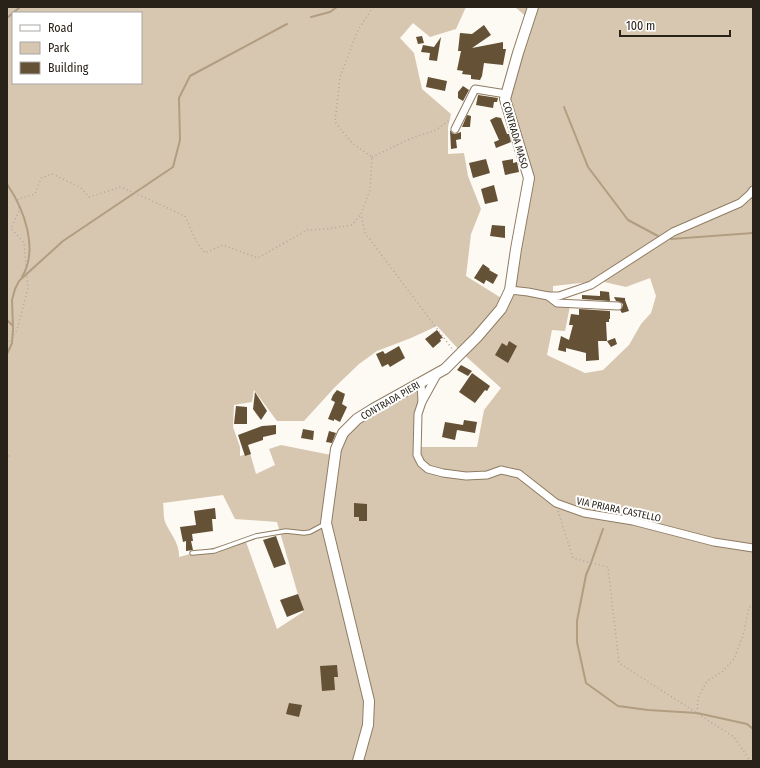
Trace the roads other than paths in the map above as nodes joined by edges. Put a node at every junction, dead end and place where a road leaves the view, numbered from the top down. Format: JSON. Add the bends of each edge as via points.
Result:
{"nodes":[{"id":1,"x":533,"y":7,"type":"edge"},
{"id":2,"x":506,"y":94,"type":"junction"},
{"id":3,"x":455,"y":129,"type":"dead end"},
{"id":4,"x":753,"y":190,"type":"edge"},
{"id":5,"x":510,"y":290,"type":"junction"},
{"id":6,"x":548,"y":296,"type":"junction"},
{"id":7,"x":618,"y":306,"type":"dead end"},
{"id":8,"x":457,"y":356,"type":"joint"},
{"id":9,"x":438,"y":373,"type":"junction"},
{"id":10,"x":421,"y":382,"type":"junction"},
{"id":11,"x":422,"y":402,"type":"junction"},
{"id":12,"x":326,"y":523,"type":"junction"},
{"id":13,"x":753,"y":548,"type":"edge"},
{"id":14,"x":192,"y":553,"type":"dead end"},
{"id":15,"x":358,"y":761,"type":"edge"}],
"edges":[{"from":1,"to":2,"type":"street","name":"CONTRADA MASO"},
{"from":2,"to":3,"type":"street","via":[[475,89]]},
{"from":2,"to":5,"type":"street","name":"CONTRADA MASO","via":[[505,99],[528,178]]},
{"from":4,"to":6,"type":"street","via":[[740,203],[673,232],[592,285],[559,296]]},
{"from":5,"to":6,"type":"street"},
{"from":5,"to":8,"type":"street","name":"CONTRADA MASO","via":[[500,310]]},
{"from":6,"to":7,"type":"street","via":[[557,302]]},
{"from":8,"to":9,"type":"street","name":"CONTRADA PIERI"},
{"from":9,"to":10,"type":"street","name":"CONTRADA PIERI"},
{"from":9,"to":11,"type":"street","name":"VIA PRIARA CASTELLO"},
{"from":10,"to":11,"type":"street"},
{"from":10,"to":12,"type":"street","name":"CONTRADA PIERI","via":[[357,419],[343,433],[336,449]]},
{"from":11,"to":13,"type":"street","name":"VIA PRIARA CASTELLO","via":[[418,414],[417,455],[428,469],[466,476],[487,476],[501,470],[519,474],[556,503],[584,513],[633,521],[714,542]]},
{"from":12,"to":14,"type":"lane","via":[[310,532],[286,531],[256,536],[214,551]]},
{"from":12,"to":15,"type":"street","via":[[369,701],[368,725]]}]}
